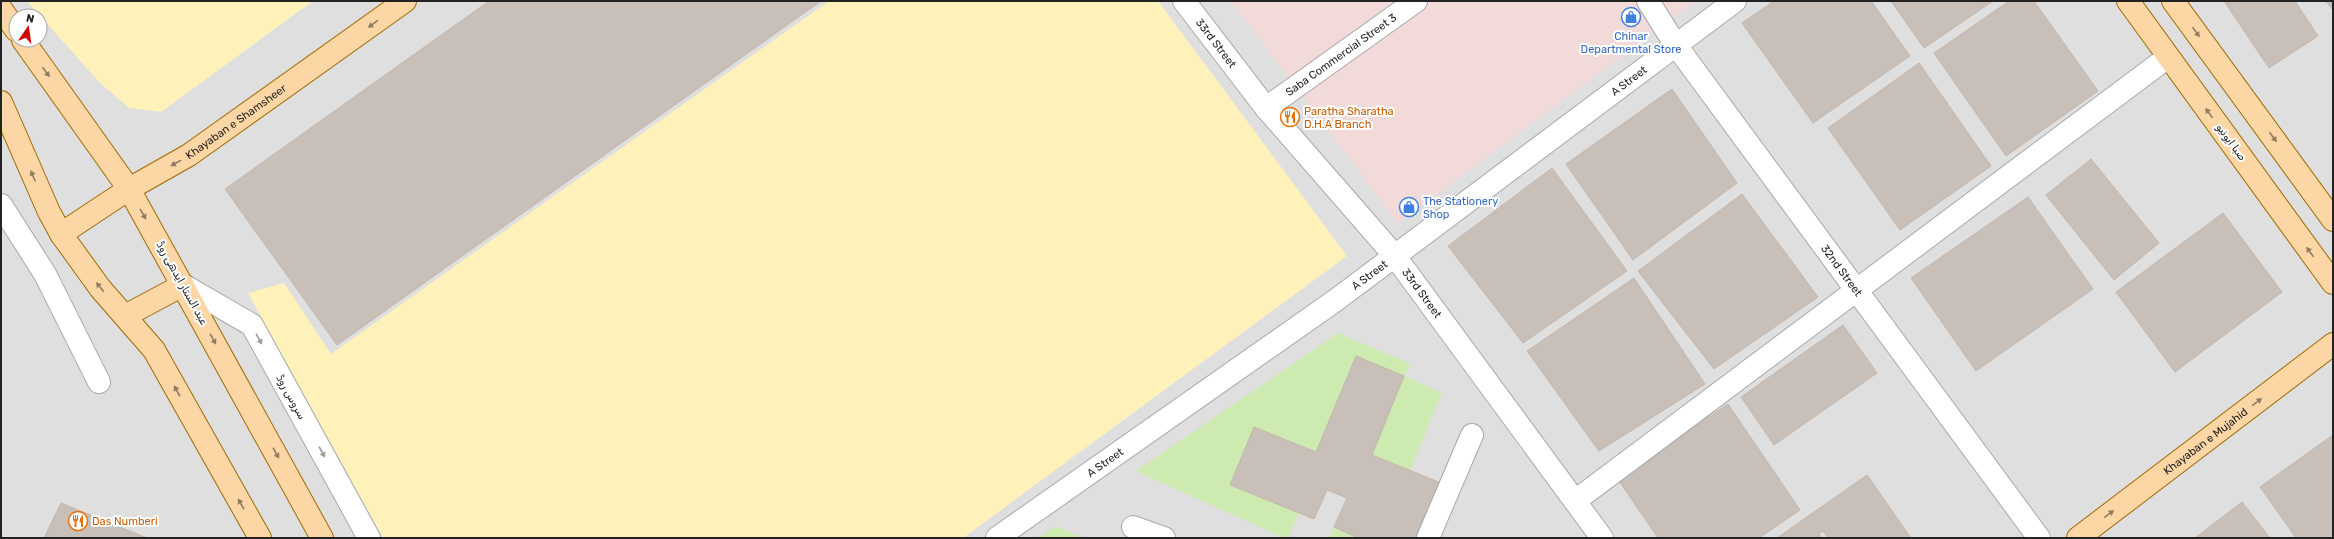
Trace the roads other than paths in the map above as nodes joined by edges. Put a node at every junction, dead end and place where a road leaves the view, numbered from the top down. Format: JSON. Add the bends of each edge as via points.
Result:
{"nodes":[{"id":1,"x":405,"y":1,"type":"edge"},
{"id":2,"x":1184,"y":1,"type":"edge"},
{"id":3,"x":1416,"y":1,"type":"edge"},
{"id":4,"x":1648,"y":1,"type":"edge"},
{"id":5,"x":1735,"y":1,"type":"edge"},
{"id":6,"x":2128,"y":1,"type":"edge"},
{"id":7,"x":2173,"y":1,"type":"edge"},
{"id":8,"x":1,"y":9,"type":"edge"},
{"id":9,"x":8,"y":19,"type":"edge"},
{"id":10,"x":1675,"y":44,"type":"junction"},
{"id":11,"x":29,"y":48,"type":"edge"},
{"id":12,"x":2168,"y":56,"type":"junction"},
{"id":13,"x":1,"y":102,"type":"edge"},
{"id":14,"x":1266,"y":108,"type":"junction"},
{"id":15,"x":129,"y":189,"type":"junction"},
{"id":16,"x":1,"y":205,"type":"edge"},
{"id":17,"x":2333,"y":220,"type":"edge"},
{"id":18,"x":61,"y":234,"type":"junction"},
{"id":19,"x":1394,"y":255,"type":"junction"},
{"id":20,"x":2333,"y":283,"type":"edge"},
{"id":21,"x":183,"y":285,"type":"junction"},
{"id":22,"x":1856,"y":290,"type":"junction"},
{"id":23,"x":126,"y":316,"type":"junction"},
{"id":24,"x":2333,"y":344,"type":"edge"},
{"id":25,"x":99,"y":382,"type":"dead end"},
{"id":26,"x":1472,"y":435,"type":"dead end"},
{"id":27,"x":1575,"y":501,"type":"junction"},
{"id":28,"x":1132,"y":526,"type":"dead end"},
{"id":29,"x":260,"y":538,"type":"edge"},
{"id":30,"x":322,"y":538,"type":"edge"},
{"id":31,"x":369,"y":538,"type":"edge"},
{"id":32,"x":997,"y":538,"type":"edge"},
{"id":33,"x":1164,"y":538,"type":"edge"},
{"id":34,"x":1428,"y":538,"type":"edge"},
{"id":35,"x":1602,"y":538,"type":"edge"},
{"id":36,"x":2039,"y":538,"type":"edge"},
{"id":37,"x":2078,"y":538,"type":"edge"}],
"edges":[{"from":1,"to":15,"type":"main road","name":"Khayaban e Shamsheer","one_way":true,"via":[[189,155]]},
{"from":2,"to":14,"type":"street","name":"33rd Street"},
{"from":3,"to":14,"type":"street","name":"Saba Commercial Street 3"},
{"from":4,"to":10,"type":"street","name":"32nd Street"},
{"from":5,"to":10,"type":"street","name":"A Street"},
{"from":6,"to":12,"type":"main road","name":"صبا ایونیو"},
{"from":7,"to":17,"type":"main road","one_way":true},
{"from":8,"to":9,"type":"main road"},
{"from":10,"to":19,"type":"street","name":"A Street"},
{"from":10,"to":22,"type":"street","name":"32nd Street"},
{"from":11,"to":15,"type":"main road","name":"عبد الستار ایدھی روڈ","one_way":true},
{"from":20,"to":12,"type":"main road","name":"صبا ایونیو","one_way":true},
{"from":12,"to":22,"type":"street"},
{"from":18,"to":13,"type":"main road","one_way":true},
{"from":14,"to":19,"type":"street","name":"33rd Street"},
{"from":15,"to":18,"type":"main road","name":"Khayaban e Shamsheer"},
{"from":15,"to":21,"type":"main road","name":"عبد الستار ایدھی روڈ","one_way":true},
{"from":16,"to":25,"type":"street","via":[[45,274]]},
{"from":23,"to":18,"type":"main road","one_way":true,"via":[[100,288]]},
{"from":19,"to":27,"type":"street","name":"33rd Street"},
{"from":19,"to":32,"type":"street","name":"A Street","via":[[1336,300]]},
{"from":21,"to":23,"type":"main road"},
{"from":21,"to":30,"type":"main road","name":"عبد الستار ایدھی روڈ","one_way":true},
{"from":21,"to":31,"type":"street","name":"سروس روڈ","one_way":true,"via":[[252,325]]},
{"from":22,"to":27,"type":"street"},
{"from":22,"to":36,"type":"street","name":"32nd Street"},
{"from":29,"to":23,"type":"main road","one_way":true,"via":[[154,350]]},
{"from":37,"to":24,"type":"main road","name":"Khayaban e Mujahid","one_way":true},
{"from":26,"to":34,"type":"street"},
{"from":27,"to":35,"type":"street","name":"33rd Street"},
{"from":28,"to":33,"type":"street"}]}
